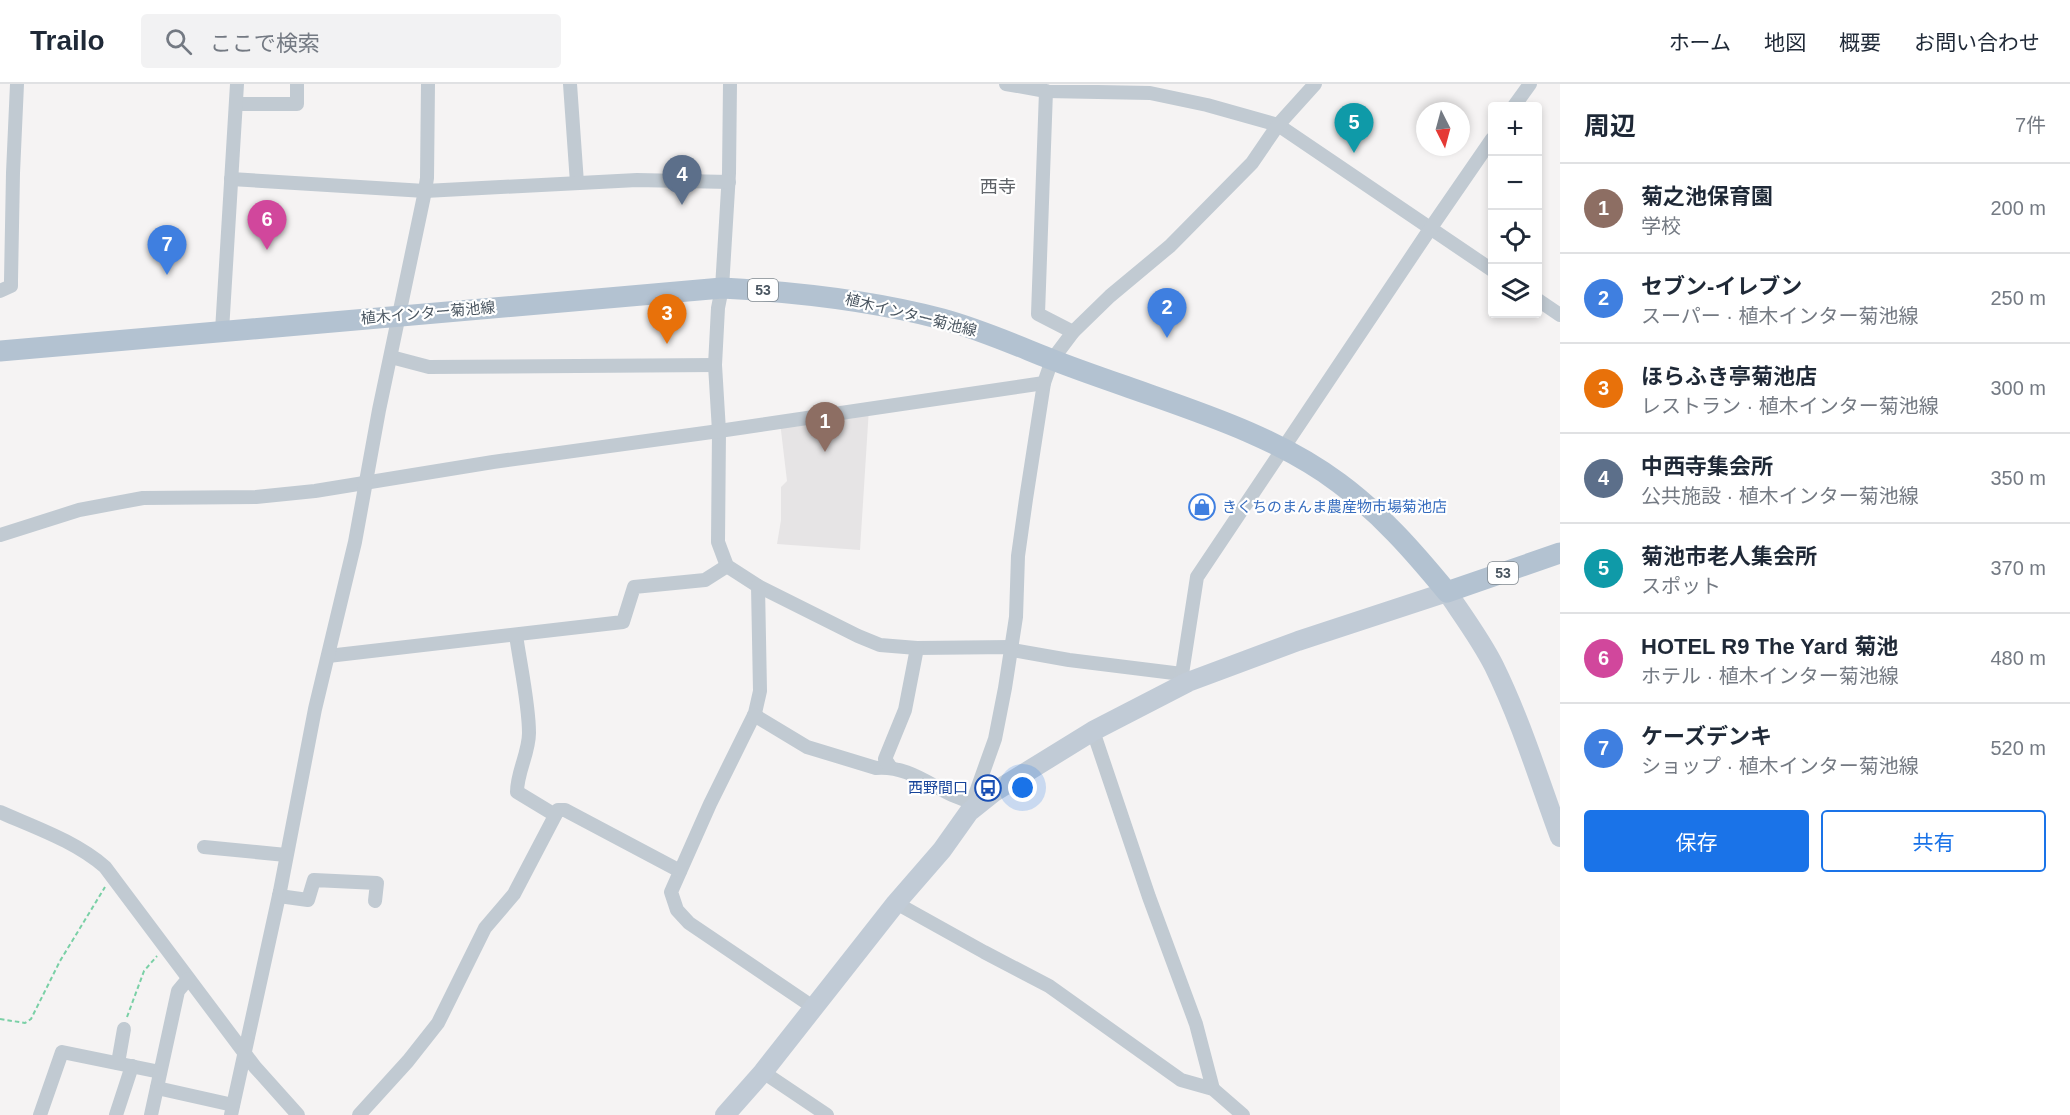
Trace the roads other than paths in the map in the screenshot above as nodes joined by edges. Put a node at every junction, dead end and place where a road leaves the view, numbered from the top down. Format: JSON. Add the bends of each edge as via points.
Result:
{"nodes":[{"id":1,"x":17,"y":84,"type":"edge"},
{"id":2,"x":237,"y":84,"type":"edge"},
{"id":3,"x":297,"y":84,"type":"edge"},
{"id":4,"x":428,"y":84,"type":"edge"},
{"id":5,"x":570,"y":84,"type":"edge"},
{"id":6,"x":730,"y":84,"type":"edge"},
{"id":7,"x":1006,"y":84,"type":"edge"},
{"id":8,"x":1314,"y":84,"type":"edge"},
{"id":9,"x":1530,"y":84,"type":"edge"},
{"id":10,"x":1088,"y":88,"type":"edge"},
{"id":11,"x":1046,"y":91,"type":"junction"},
{"id":12,"x":1517,"y":102,"type":"edge"},
{"id":13,"x":236,"y":104,"type":"junction"},
{"id":14,"x":1278,"y":125,"type":"junction"},
{"id":15,"x":1488,"y":146,"type":"edge"},
{"id":16,"x":231,"y":179,"type":"junction"},
{"id":17,"x":729,"y":182,"type":"junction"},
{"id":18,"x":577,"y":183,"type":"junction"},
{"id":19,"x":425,"y":191,"type":"junction"},
{"id":20,"x":1430,"y":229,"type":"junction"},
{"id":21,"x":1488,"y":267,"type":"edge"},
{"id":22,"x":722,"y":288,"type":"junction"},
{"id":23,"x":0,"y":291,"type":"edge"},
{"id":24,"x":1542,"y":303,"type":"edge"},
{"id":25,"x":1560,"y":315,"type":"edge"},
{"id":26,"x":400,"y":316,"type":"junction"},
{"id":27,"x":222,"y":331,"type":"junction"},
{"id":28,"x":1073,"y":332,"type":"junction"},
{"id":29,"x":0,"y":351,"type":"edge"},
{"id":30,"x":391,"y":357,"type":"junction"},
{"id":31,"x":1052,"y":360,"type":"junction"},
{"id":32,"x":715,"y":365,"type":"junction"},
{"id":33,"x":1044,"y":383,"type":"junction"},
{"id":34,"x":719,"y":431,"type":"junction"},
{"id":35,"x":1284,"y":448,"type":"junction"},
{"id":36,"x":365,"y":482,"type":"junction"},
{"id":37,"x":0,"y":535,"type":"edge"},
{"id":38,"x":1560,"y":553,"type":"edge"},
{"id":39,"x":727,"y":566,"type":"junction"},
{"id":40,"x":758,"y":586,"type":"junction"},
{"id":41,"x":1447,"y":592,"type":"junction"},
{"id":42,"x":516,"y":635,"type":"junction"},
{"id":43,"x":1011,"y":647,"type":"junction"},
{"id":44,"x":917,"y":648,"type":"junction"},
{"id":45,"x":328,"y":656,"type":"junction"},
{"id":46,"x":1185,"y":678,"type":"junction"},
{"id":47,"x":754,"y":716,"type":"junction"},
{"id":48,"x":1093,"y":731,"type":"junction"},
{"id":49,"x":891,"y":768,"type":"junction"},
{"id":50,"x":971,"y":807,"type":"junction"},
{"id":51,"x":0,"y":812,"type":"edge"},
{"id":52,"x":555,"y":815,"type":"junction"},
{"id":53,"x":1560,"y":837,"type":"edge"},
{"id":54,"x":204,"y":847,"type":"dead end"},
{"id":55,"x":286,"y":855,"type":"junction"},
{"id":56,"x":680,"y":871,"type":"junction"},
{"id":57,"x":279,"y":896,"type":"junction"},
{"id":58,"x":375,"y":901,"type":"dead end"},
{"id":59,"x":896,"y":903,"type":"junction"},
{"id":60,"x":188,"y":979,"type":"junction"},
{"id":61,"x":813,"y":1006,"type":"junction"},
{"id":62,"x":124,"y":1029,"type":"road end"},
{"id":63,"x":245,"y":1053,"type":"junction"},
{"id":64,"x":125,"y":1065,"type":"junction"},
{"id":65,"x":763,"y":1071,"type":"junction"},
{"id":66,"x":160,"y":1072,"type":"junction"},
{"id":67,"x":157,"y":1088,"type":"junction"},
{"id":68,"x":1213,"y":1089,"type":"junction"},
{"id":69,"x":232,"y":1110,"type":"edge"},
{"id":70,"x":40,"y":1115,"type":"edge"},
{"id":71,"x":116,"y":1115,"type":"edge"},
{"id":72,"x":151,"y":1115,"type":"edge"},
{"id":73,"x":298,"y":1115,"type":"edge"},
{"id":74,"x":359,"y":1115,"type":"edge"},
{"id":75,"x":725,"y":1115,"type":"edge"},
{"id":76,"x":827,"y":1115,"type":"edge"},
{"id":77,"x":1243,"y":1115,"type":"edge"}],
"edges":[{"from":1,"to":23,"type":"street","via":[[12,280],[11,286]]},
{"from":2,"to":13,"type":"street"},
{"from":3,"to":13,"type":"street","via":[[297,104]]},
{"from":4,"to":19,"type":"street"},
{"from":5,"to":18,"type":"street"},
{"from":6,"to":17,"type":"street"},
{"from":7,"to":11,"type":"street"},
{"from":8,"to":14,"type":"street"},
{"from":9,"to":12,"type":"street"},
{"from":10,"to":11,"type":"street"},
{"from":10,"to":14,"type":"street","via":[[1150,93]]},
{"from":11,"to":28,"type":"street","via":[[1038,314]]},
{"from":13,"to":16,"type":"street"},
{"from":14,"to":20,"type":"street"},
{"from":14,"to":28,"type":"street","via":[[1252,163],[1170,246]]},
{"from":15,"to":20,"type":"street"},
{"from":16,"to":19,"type":"street"},
{"from":16,"to":27,"type":"street"},
{"from":17,"to":18,"type":"street"},
{"from":17,"to":22,"type":"street"},
{"from":18,"to":19,"type":"street"},
{"from":19,"to":26,"type":"street"},
{"from":20,"to":21,"type":"street"},
{"from":20,"to":35,"type":"street"},
{"from":22,"to":26,"type":"main road","name":"植木インター菊池線","number":"53"},
{"from":22,"to":31,"type":"main road","name":"植木インター菊池線","number":"53","via":[[865,301],[975,329]]},
{"from":22,"to":32,"type":"street"},
{"from":24,"to":25,"type":"street"},
{"from":26,"to":27,"type":"main road","name":"植木インター菊池線","number":"53"},
{"from":26,"to":30,"type":"street"},
{"from":27,"to":29,"type":"main road","name":"植木インター菊池線","number":"53"},
{"from":28,"to":31,"type":"street"},
{"from":30,"to":32,"type":"street","via":[[429,367]]},
{"from":30,"to":36,"type":"street"},
{"from":31,"to":33,"type":"street"},
{"from":31,"to":35,"type":"main road","name":"植木インター菊池線","number":"53"},
{"from":32,"to":34,"type":"street"},
{"from":33,"to":34,"type":"street"},
{"from":33,"to":43,"type":"street","via":[[1018,556]]},
{"from":34,"to":36,"type":"street"},
{"from":34,"to":39,"type":"street","via":[[718,542]]},
{"from":35,"to":41,"type":"main road","name":"植木インター菊池線","number":"53","via":[[1339,483],[1394,530]]},
{"from":35,"to":46,"type":"street","via":[[1197,577]]},
{"from":36,"to":37,"type":"street","via":[[256,497],[143,498],[79,510]]},
{"from":36,"to":45,"type":"street"},
{"from":38,"to":41,"type":"main road","number":"53"},
{"from":39,"to":40,"type":"street"},
{"from":39,"to":42,"type":"street","via":[[705,580],[634,587],[623,622]]},
{"from":40,"to":44,"type":"street","via":[[880,645]]},
{"from":40,"to":47,"type":"street","via":[[760,691]]},
{"from":41,"to":46,"type":"street"},
{"from":41,"to":53,"type":"street","via":[[1488,655],[1511,702]]},
{"from":42,"to":45,"type":"street"},
{"from":42,"to":52,"type":"street","via":[[529,732],[517,792]]},
{"from":43,"to":44,"type":"street"},
{"from":43,"to":46,"type":"street"},
{"from":43,"to":50,"type":"street","via":[[995,739]]},
{"from":44,"to":49,"type":"street","via":[[905,710],[885,759]]},
{"from":45,"to":55,"type":"street"},
{"from":46,"to":48,"type":"street"},
{"from":47,"to":49,"type":"street","via":[[807,747],[876,768]]},
{"from":47,"to":56,"type":"street"},
{"from":48,"to":50,"type":"street"},
{"from":48,"to":68,"type":"street","via":[[1196,1024]]},
{"from":49,"to":50,"type":"street","via":[[924,779]]},
{"from":50,"to":59,"type":"street","via":[[942,850]]},
{"from":51,"to":60,"type":"street","via":[[93,856]]},
{"from":52,"to":56,"type":"street","via":[[558,810],[566,810]]},
{"from":52,"to":74,"type":"street","via":[[514,894],[485,928],[438,1023]]},
{"from":54,"to":55,"type":"street"},
{"from":55,"to":57,"type":"street"},
{"from":56,"to":61,"type":"street","via":[[671,892],[677,910],[689,923]]},
{"from":57,"to":58,"type":"street","via":[[308,900],[314,880],[377,883]]},
{"from":57,"to":63,"type":"street"},
{"from":59,"to":61,"type":"street"},
{"from":59,"to":68,"type":"street","via":[[1049,986],[1181,1080]]},
{"from":60,"to":63,"type":"street"},
{"from":60,"to":66,"type":"street","via":[[178,991]]},
{"from":61,"to":65,"type":"street"},
{"from":62,"to":64,"type":"street"},
{"from":63,"to":69,"type":"street"},
{"from":63,"to":73,"type":"street"},
{"from":64,"to":66,"type":"street"},
{"from":64,"to":70,"type":"street","via":[[62,1052]]},
{"from":64,"to":71,"type":"street"},
{"from":65,"to":75,"type":"street"},
{"from":65,"to":76,"type":"street"},
{"from":66,"to":67,"type":"street"},
{"from":67,"to":69,"type":"street"},
{"from":67,"to":72,"type":"street"},
{"from":68,"to":77,"type":"street"}]}
